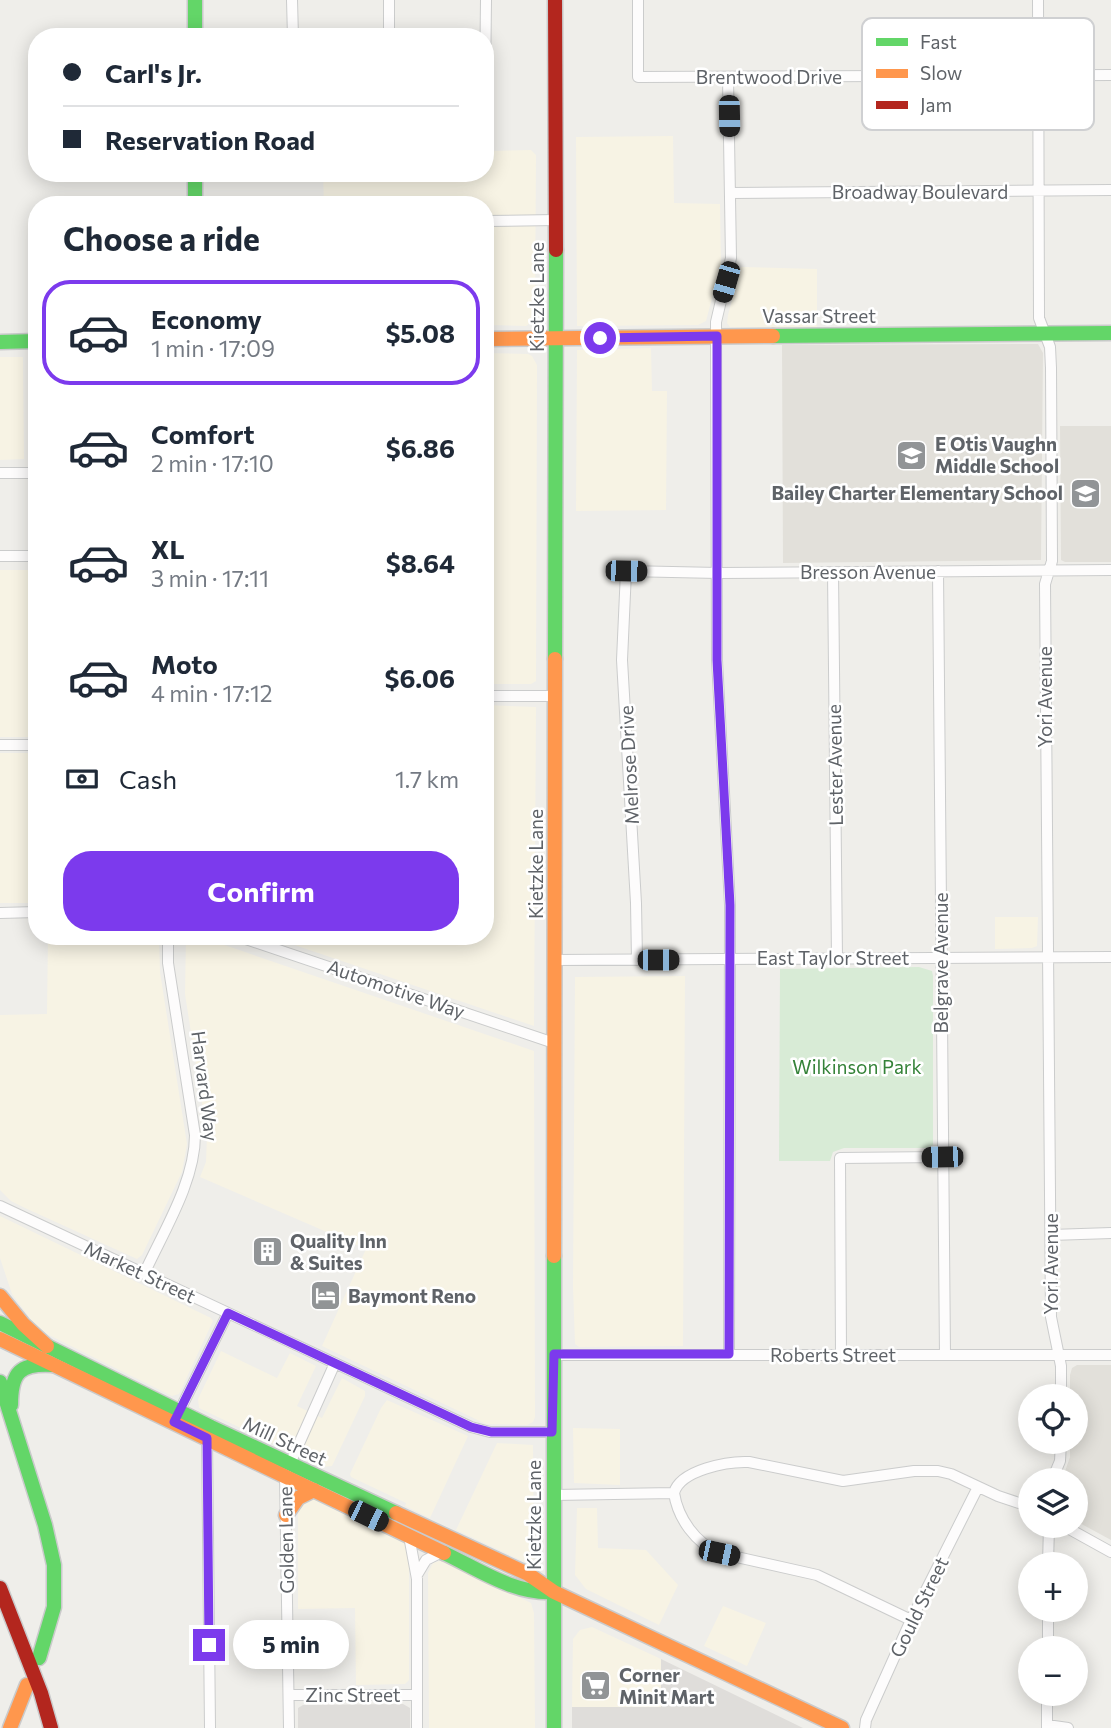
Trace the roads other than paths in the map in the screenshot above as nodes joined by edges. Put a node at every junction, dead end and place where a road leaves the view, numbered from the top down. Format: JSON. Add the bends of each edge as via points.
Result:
{"nodes":[{"id":1,"x":195,"y":0,"type":"edge"},
{"id":2,"x":292,"y":0,"type":"edge"},
{"id":3,"x":389,"y":0,"type":"edge"},
{"id":4,"x":486,"y":0,"type":"edge"},
{"id":5,"x":555,"y":0,"type":"edge"},
{"id":6,"x":638,"y":0,"type":"edge"},
{"id":7,"x":1038,"y":0,"type":"edge"},
{"id":8,"x":1038,"y":18,"type":"edge"},
{"id":9,"x":195,"y":28,"type":"edge"},
{"id":10,"x":293,"y":28,"type":"edge"},
{"id":11,"x":389,"y":28,"type":"edge"},
{"id":12,"x":486,"y":28,"type":"edge"},
{"id":13,"x":862,"y":77,"type":"edge"},
{"id":14,"x":728,"y":78,"type":"junction"},
{"id":15,"x":1038,"y":130,"type":"edge"},
{"id":16,"x":1111,"y":190,"type":"edge"},
{"id":17,"x":1038,"y":191,"type":"junction"},
{"id":18,"x":730,"y":194,"type":"junction"},
{"id":19,"x":556,"y":220,"type":"junction"},
{"id":20,"x":494,"y":221,"type":"edge"},
{"id":21,"x":1111,"y":333,"type":"edge"},
{"id":22,"x":1046,"y":334,"type":"junction"},
{"id":23,"x":717,"y":336,"type":"junction"},
{"id":24,"x":494,"y":339,"type":"edge"},
{"id":25,"x":556,"y":339,"type":"junction"},
{"id":26,"x":28,"y":341,"type":"edge"},
{"id":27,"x":0,"y":342,"type":"edge"},
{"id":28,"x":0,"y":473,"type":"edge"},
{"id":29,"x":28,"y":473,"type":"edge"},
{"id":30,"x":0,"y":556,"type":"edge"},
{"id":31,"x":28,"y":556,"type":"edge"},
{"id":32,"x":1049,"y":570,"type":"junction"},
{"id":33,"x":1111,"y":570,"type":"edge"},
{"id":34,"x":626,"y":571,"type":"joint"},
{"id":35,"x":938,"y":571,"type":"junction"},
{"id":36,"x":833,"y":572,"type":"junction"},
{"id":37,"x":718,"y":573,"type":"junction"},
{"id":38,"x":494,"y":696,"type":"edge"},
{"id":39,"x":556,"y":696,"type":"junction"},
{"id":40,"x":0,"y":745,"type":"edge"},
{"id":41,"x":28,"y":745,"type":"edge"},
{"id":42,"x":28,"y":912,"type":"edge"},
{"id":43,"x":0,"y":913,"type":"edge"},
{"id":44,"x":168,"y":945,"type":"edge"},
{"id":45,"x":264,"y":945,"type":"edge"},
{"id":46,"x":941,"y":957,"type":"junction"},
{"id":47,"x":1111,"y":957,"type":"edge"},
{"id":48,"x":838,"y":958,"type":"junction"},
{"id":49,"x":1047,"y":958,"type":"junction"},
{"id":50,"x":730,"y":959,"type":"junction"},
{"id":51,"x":555,"y":960,"type":"junction"},
{"id":52,"x":637,"y":960,"type":"junction"},
{"id":53,"x":554,"y":1043,"type":"junction"},
{"id":54,"x":942,"y":1157,"type":"junction"},
{"id":55,"x":0,"y":1206,"type":"edge"},
{"id":56,"x":1111,"y":1233,"type":"edge"},
{"id":57,"x":1051,"y":1235,"type":"junction"},
{"id":58,"x":144,"y":1273,"type":"junction"},
{"id":59,"x":0,"y":1296,"type":"edge"},
{"id":60,"x":228,"y":1313,"type":"junction"},
{"id":61,"x":0,"y":1323,"type":"edge"},
{"id":62,"x":0,"y":1339,"type":"edge"},
{"id":63,"x":47,"y":1346,"type":"junction"},
{"id":64,"x":554,"y":1354,"type":"junction"},
{"id":65,"x":729,"y":1354,"type":"junction"},
{"id":66,"x":841,"y":1354,"type":"junction"},
{"id":67,"x":945,"y":1355,"type":"junction"},
{"id":68,"x":1111,"y":1355,"type":"edge"},
{"id":69,"x":1059,"y":1356,"type":"junction"},
{"id":70,"x":335,"y":1363,"type":"junction"},
{"id":71,"x":53,"y":1365,"type":"junction"},
{"id":72,"x":0,"y":1382,"type":"edge"},
{"id":73,"x":1060,"y":1384,"type":"edge"},
{"id":74,"x":12,"y":1415,"type":"junction"},
{"id":75,"x":176,"y":1417,"type":"junction"},
{"id":76,"x":552,"y":1432,"type":"junction"},
{"id":77,"x":207,"y":1438,"type":"junction"},
{"id":78,"x":287,"y":1470,"type":"junction"},
{"id":79,"x":978,"y":1487,"type":"junction"},
{"id":80,"x":314,"y":1490,"type":"junction"},
{"id":81,"x":674,"y":1493,"type":"junction"},
{"id":82,"x":554,"y":1495,"type":"junction"},
{"id":83,"x":1018,"y":1502,"type":"edge"},
{"id":84,"x":286,"y":1515,"type":"junction"},
{"id":85,"x":409,"y":1536,"type":"junction"},
{"id":86,"x":1086,"y":1538,"type":"edge"},
{"id":87,"x":442,"y":1552,"type":"junction"},
{"id":88,"x":1111,"y":1552,"type":"edge"},
{"id":89,"x":417,"y":1579,"type":"junction"},
{"id":90,"x":0,"y":1588,"type":"edge"},
{"id":91,"x":554,"y":1592,"type":"junction"},
{"id":92,"x":911,"y":1619,"type":"junction"},
{"id":93,"x":38,"y":1658,"type":"dead end"},
{"id":94,"x":27,"y":1685,"type":"dead end"},
{"id":95,"x":289,"y":1695,"type":"junction"},
{"id":96,"x":418,"y":1695,"type":"junction"},
{"id":97,"x":1047,"y":1706,"type":"edge"},
{"id":98,"x":1047,"y":1727,"type":"edge"},
{"id":99,"x":9,"y":1728,"type":"edge"},
{"id":100,"x":51,"y":1728,"type":"edge"},
{"id":101,"x":210,"y":1728,"type":"edge"},
{"id":102,"x":289,"y":1728,"type":"edge"},
{"id":103,"x":417,"y":1728,"type":"edge"},
{"id":104,"x":554,"y":1728,"type":"edge"},
{"id":105,"x":842,"y":1728,"type":"edge"},
{"id":106,"x":865,"y":1728,"type":"edge"},
{"id":107,"x":1068,"y":1728,"type":"edge"}],
"edges":[{"from":1,"to":9,"type":"main road"},
{"from":2,"to":10,"type":"street"},
{"from":3,"to":11,"type":"street"},
{"from":4,"to":12,"type":"street"},
{"from":5,"to":19,"type":"main road","name":"Kietzke Lane"},
{"from":6,"to":14,"type":"street","name":"Brentwood Drive","via":[[638,77]]},
{"from":7,"to":8,"type":"street","name":"Yori Avenue"},
{"from":13,"to":14,"type":"street","name":"Brentwood Drive"},
{"from":14,"to":18,"type":"street"},
{"from":15,"to":17,"type":"street","name":"Yori Avenue"},
{"from":16,"to":17,"type":"street","name":"Broadway Boulevard"},
{"from":17,"to":18,"type":"street","name":"Broadway Boulevard"},
{"from":17,"to":22,"type":"street","name":"Yori Avenue","via":[[1040,318]]},
{"from":18,"to":23,"type":"street","via":[[731,258],[717,312]]},
{"from":19,"to":20,"type":"street"},
{"from":19,"to":25,"type":"main road","name":"Kietzke Lane"},
{"from":21,"to":22,"type":"main road","name":"Vassar Street"},
{"from":22,"to":23,"type":"main road","name":"Vassar Street"},
{"from":22,"to":32,"type":"street","name":"Yori Avenue","via":[[1051,368]]},
{"from":23,"to":25,"type":"main road","name":"Vassar Street"},
{"from":23,"to":37,"type":"street"},
{"from":24,"to":25,"type":"main road","name":"Vassar Street"},
{"from":25,"to":39,"type":"main road","name":"Kietzke Lane"},
{"from":26,"to":27,"type":"main road"},
{"from":28,"to":29,"type":"street"},
{"from":30,"to":31,"type":"street"},
{"from":32,"to":33,"type":"street","name":"Bresson Avenue"},
{"from":32,"to":35,"type":"street","name":"Bresson Avenue"},
{"from":32,"to":49,"type":"street","name":"Yori Avenue","via":[[1045,584]]},
{"from":34,"to":37,"type":"street","name":"Bresson Avenue"},
{"from":34,"to":52,"type":"street","name":"Melrose Drive","via":[[622,660]]},
{"from":35,"to":36,"type":"street","name":"Bresson Avenue"},
{"from":35,"to":46,"type":"street","name":"Belgrave Avenue"},
{"from":36,"to":37,"type":"street","name":"Bresson Avenue"},
{"from":36,"to":48,"type":"street","name":"Lester Avenue"},
{"from":37,"to":50,"type":"street","via":[[717,660]]},
{"from":38,"to":39,"type":"street"},
{"from":39,"to":51,"type":"main road","name":"Kietzke Lane"},
{"from":40,"to":41,"type":"street"},
{"from":42,"to":43,"type":"street"},
{"from":44,"to":58,"type":"street","name":"Harvard Way","via":[[194,1151],[189,1175]]},
{"from":45,"to":53,"type":"street","name":"Automotive Way"},
{"from":46,"to":48,"type":"street","name":"East Taylor Street"},
{"from":46,"to":49,"type":"street","name":"East Taylor Street"},
{"from":46,"to":54,"type":"street","name":"Belgrave Avenue"},
{"from":47,"to":49,"type":"street","name":"East Taylor Street"},
{"from":48,"to":50,"type":"street","name":"East Taylor Street"},
{"from":49,"to":57,"type":"street","name":"Yori Avenue"},
{"from":50,"to":52,"type":"street","name":"East Taylor Street"},
{"from":50,"to":65,"type":"street"},
{"from":51,"to":52,"type":"street","name":"East Taylor Street"},
{"from":51,"to":53,"type":"main road","name":"Kietzke Lane"},
{"from":53,"to":64,"type":"main road","name":"Kietzke Lane"},
{"from":54,"to":66,"type":"street","via":[[840,1158]]},
{"from":54,"to":67,"type":"street","name":"Belgrave Avenue"},
{"from":55,"to":58,"type":"street","name":"Market Street"},
{"from":56,"to":57,"type":"street"},
{"from":57,"to":69,"type":"street","name":"Yori Avenue","via":[[1051,1317]]},
{"from":58,"to":60,"type":"street","name":"Market Street"},
{"from":59,"to":63,"type":"main road"},
{"from":60,"to":70,"type":"street","name":"Market Street"},
{"from":60,"to":75,"type":"street"},
{"from":61,"to":63,"type":"main road","name":"Mill Street"},
{"from":62,"to":71,"type":"main road","name":"Mill Street"},
{"from":63,"to":75,"type":"main road","name":"Mill Street"},
{"from":64,"to":65,"type":"street","name":"Roberts Street"},
{"from":64,"to":76,"type":"main road","name":"Kietzke Lane"},
{"from":65,"to":66,"type":"street","name":"Roberts Street"},
{"from":66,"to":67,"type":"street","name":"Roberts Street"},
{"from":67,"to":69,"type":"street","name":"Roberts Street"},
{"from":68,"to":69,"type":"street","name":"Roberts Street"},
{"from":69,"to":73,"type":"street","name":"Yori Avenue"},
{"from":70,"to":76,"type":"street","name":"Market Street","via":[[478,1429]]},
{"from":70,"to":78,"type":"street","name":"Golden Lane"},
{"from":71,"to":74,"type":"main road","via":[[30,1364],[16,1375],[11,1388]]},
{"from":71,"to":75,"type":"main road","name":"Mill Street"},
{"from":72,"to":74,"type":"main road"},
{"from":74,"to":93,"type":"main road","via":[[56,1572],[54,1616]]},
{"from":75,"to":77,"type":"main road","name":"Mill Street"},
{"from":75,"to":78,"type":"main road","name":"Mill Street"},
{"from":76,"to":82,"type":"main road","name":"Kietzke Lane"},
{"from":77,"to":78,"type":"main road","name":"Mill Street"},
{"from":77,"to":101,"type":"street"},
{"from":78,"to":80,"type":"main road","name":"Mill Street"},
{"from":78,"to":84,"type":"street","name":"Golden Lane"},
{"from":78,"to":91,"type":"main road","name":"Mill Street","via":[[528,1574]]},
{"from":79,"to":81,"type":"street","via":[[939,1471],[843,1481],[736,1462],[692,1476],[680,1482]]},
{"from":79,"to":83,"type":"street"},
{"from":79,"to":92,"type":"street","name":"Gould Street"},
{"from":80,"to":84,"type":"main road","via":[[298,1497]]},
{"from":80,"to":85,"type":"main road","name":"Mill Street"},
{"from":81,"to":82,"type":"street"},
{"from":81,"to":92,"type":"street","via":[[688,1527],[709,1549],[817,1575]]},
{"from":82,"to":91,"type":"main road","name":"Kietzke Lane"},
{"from":84,"to":95,"type":"street","name":"Golden Lane"},
{"from":85,"to":87,"type":"main road","name":"Mill Street"},
{"from":85,"to":89,"type":"street"},
{"from":86,"to":88,"type":"street"},
{"from":87,"to":89,"type":"street","via":[[426,1560]]},
{"from":87,"to":91,"type":"main road","name":"Mill Street","via":[[519,1589]]},
{"from":89,"to":96,"type":"street"},
{"from":90,"to":100,"type":"main road"},
{"from":91,"to":104,"type":"main road","name":"Kietzke Lane"},
{"from":91,"to":105,"type":"main road","name":"Mill Street"},
{"from":92,"to":106,"type":"street","name":"Gould Street"},
{"from":94,"to":99,"type":"main road"},
{"from":95,"to":96,"type":"street","name":"Zinc Street"},
{"from":95,"to":102,"type":"street","name":"Golden Lane"},
{"from":96,"to":103,"type":"street"},
{"from":97,"to":98,"type":"street"},
{"from":98,"to":107,"type":"street"}]}
